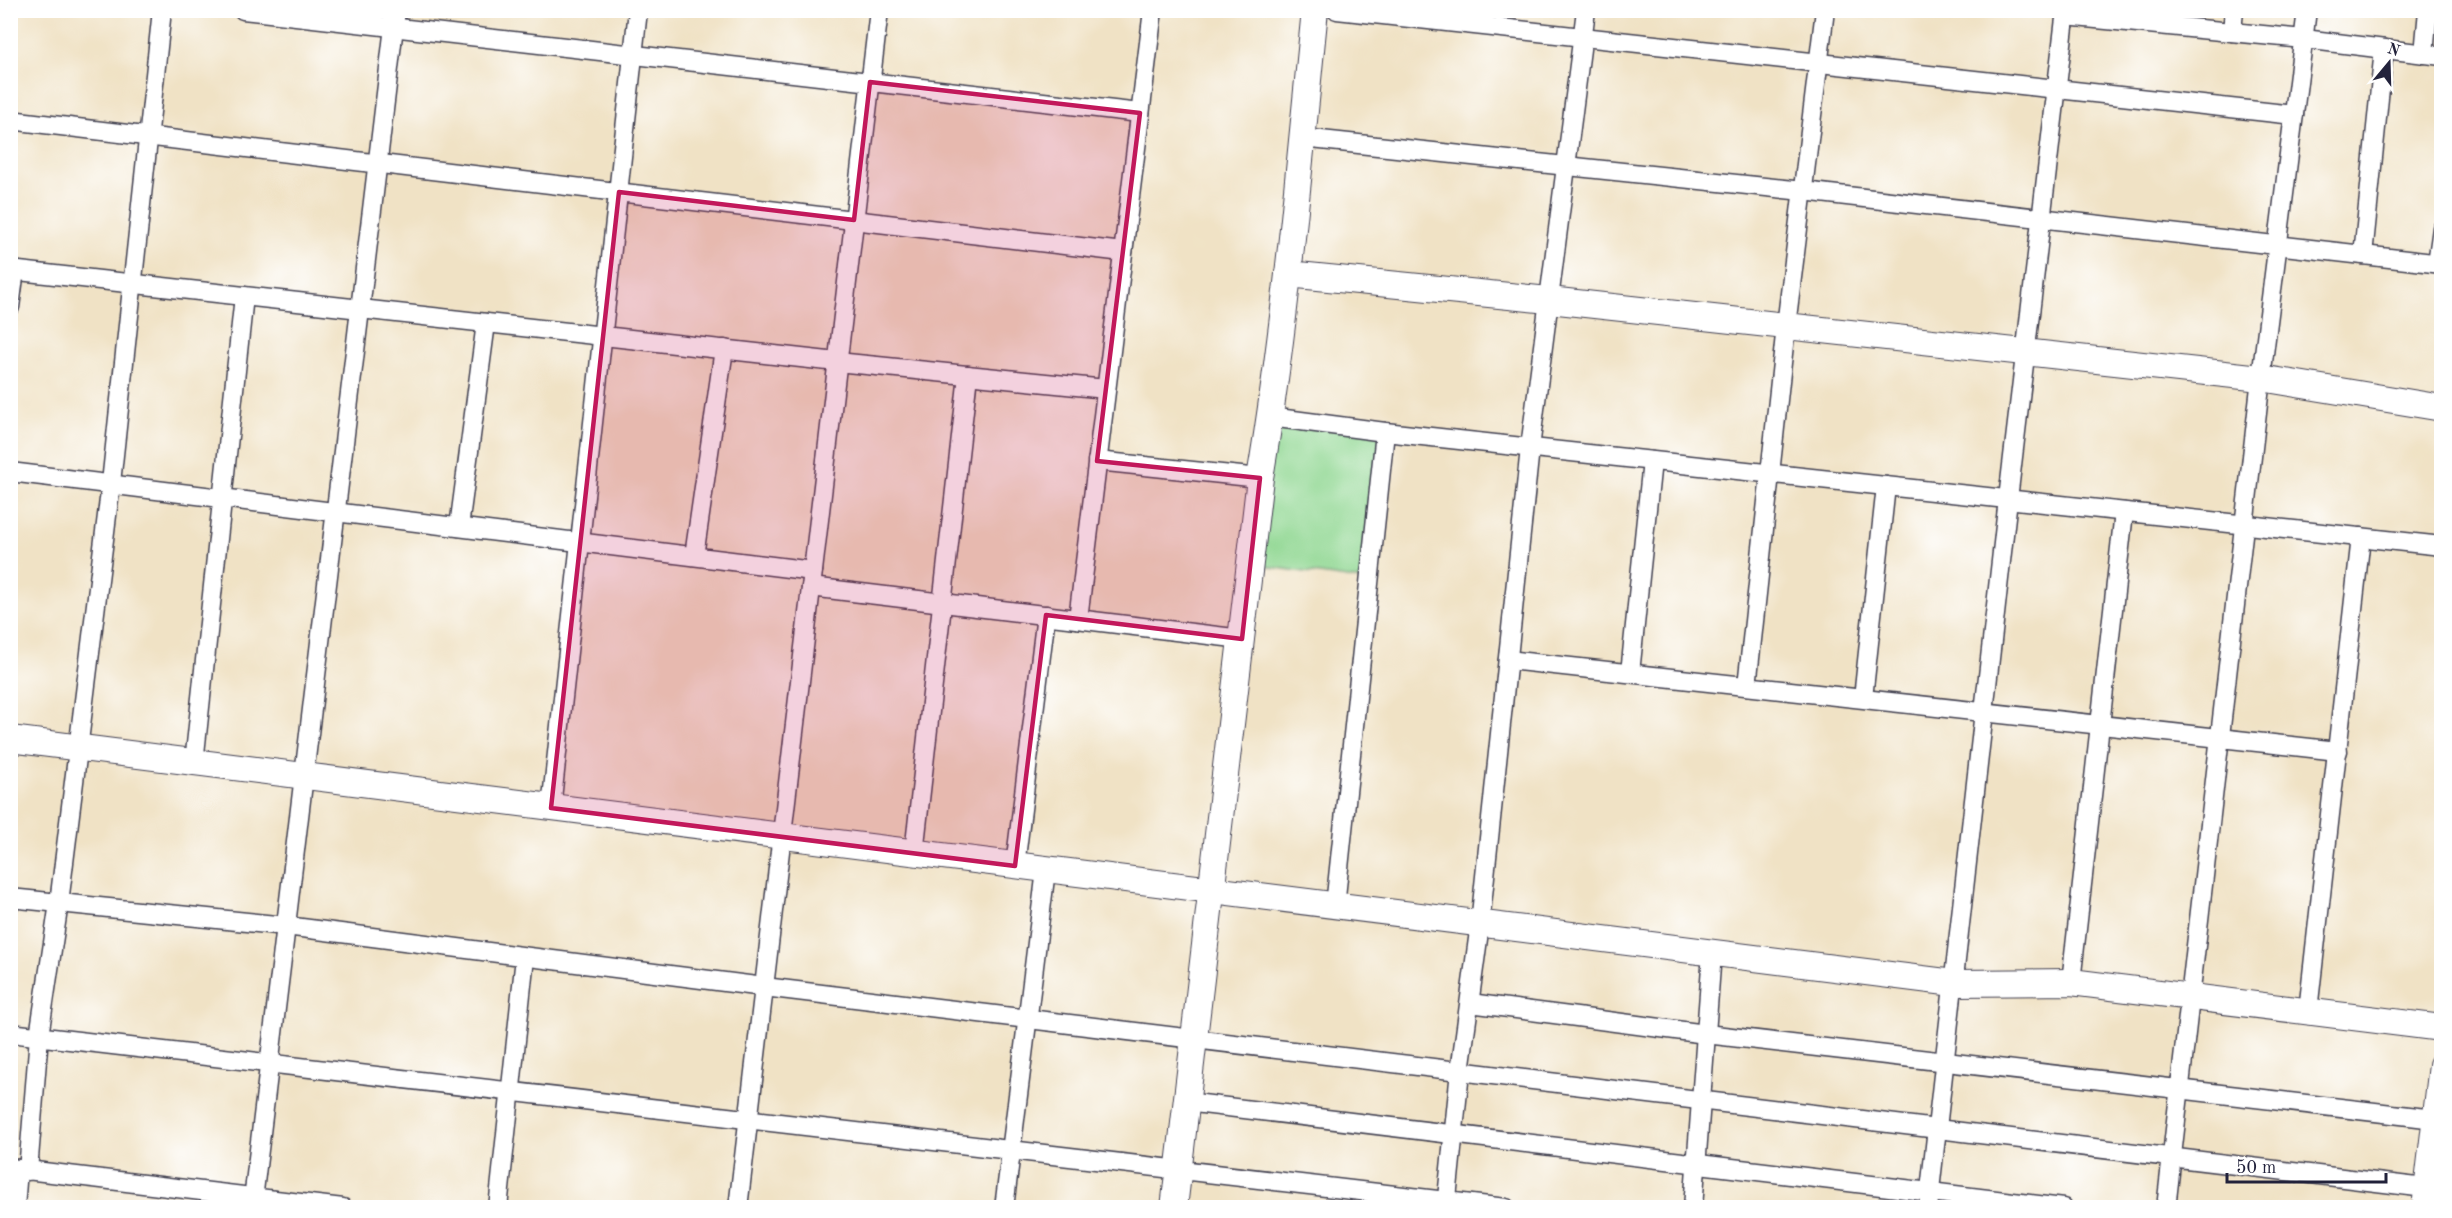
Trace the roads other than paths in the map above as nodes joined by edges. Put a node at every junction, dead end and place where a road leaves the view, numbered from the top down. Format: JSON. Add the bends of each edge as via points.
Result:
{"nodes":[{"id":1,"x":162,"y":10,"type":"edge"},
{"id":2,"x":243,"y":10,"type":"edge"},
{"id":3,"x":638,"y":10,"type":"edge"},
{"id":4,"x":879,"y":10,"type":"edge"},
{"id":5,"x":1153,"y":10,"type":"edge"},
{"id":6,"x":1316,"y":10,"type":"edge"},
{"id":7,"x":1337,"y":10,"type":"edge"},
{"id":8,"x":1586,"y":10,"type":"edge"},
{"id":9,"x":1825,"y":10,"type":"edge"},
{"id":10,"x":2234,"y":10,"type":"edge"},
{"id":11,"x":2307,"y":10,"type":"edge"},
{"id":12,"x":2428,"y":10,"type":"edge"},
{"id":13,"x":2065,"y":13,"type":"edge"},
{"id":14,"x":2150,"y":17,"type":"edge"},
{"id":15,"x":395,"y":19,"type":"edge"},
{"id":16,"x":2232,"y":32,"type":"junction"},
{"id":17,"x":1583,"y":38,"type":"junction"},
{"id":18,"x":2304,"y":39,"type":"junction"},
{"id":19,"x":2384,"y":49,"type":"junction"},
{"id":20,"x":633,"y":55,"type":"junction"},
{"id":21,"x":2433,"y":55,"type":"edge"},
{"id":22,"x":1819,"y":63,"type":"junction"},
{"id":23,"x":870,"y":82,"type":"junction"},
{"id":24,"x":2056,"y":90,"type":"junction"},
{"id":25,"x":1140,"y":113,"type":"junction"},
{"id":26,"x":2294,"y":115,"type":"junction"},
{"id":27,"x":10,"y":120,"type":"edge"},
{"id":28,"x":148,"y":136,"type":"junction"},
{"id":29,"x":1302,"y":138,"type":"junction"},
{"id":30,"x":377,"y":164,"type":"junction"},
{"id":31,"x":1566,"y":166,"type":"junction"},
{"id":32,"x":1803,"y":191,"type":"junction"},
{"id":33,"x":618,"y":192,"type":"junction"},
{"id":34,"x":2041,"y":219,"type":"junction"},
{"id":35,"x":854,"y":220,"type":"junction"},
{"id":36,"x":2442,"y":228,"type":"edge"},
{"id":37,"x":2278,"y":246,"type":"junction"},
{"id":38,"x":1123,"y":252,"type":"junction"},
{"id":39,"x":2363,"y":255,"type":"junction"},
{"id":40,"x":2440,"y":263,"type":"edge"},
{"id":41,"x":13,"y":270,"type":"edge"},
{"id":42,"x":1288,"y":274,"type":"junction"},
{"id":43,"x":131,"y":283,"type":"junction"},
{"id":44,"x":244,"y":296,"type":"junction"},
{"id":45,"x":1549,"y":300,"type":"junction"},
{"id":46,"x":10,"y":307,"type":"edge"},
{"id":47,"x":360,"y":309,"type":"junction"},
{"id":48,"x":486,"y":322,"type":"junction"},
{"id":49,"x":1785,"y":326,"type":"junction"},
{"id":50,"x":603,"y":336,"type":"junction"},
{"id":51,"x":724,"y":349,"type":"junction"},
{"id":52,"x":2025,"y":353,"type":"junction"},
{"id":53,"x":837,"y":362,"type":"junction"},
{"id":54,"x":968,"y":375,"type":"junction"},
{"id":55,"x":2261,"y":378,"type":"junction"},
{"id":56,"x":1106,"y":389,"type":"junction"},
{"id":57,"x":2442,"y":408,"type":"edge"},
{"id":58,"x":1270,"y":417,"type":"junction"},
{"id":59,"x":1385,"y":432,"type":"junction"},
{"id":60,"x":1530,"y":448,"type":"junction"},
{"id":61,"x":1097,"y":461,"type":"junction"},
{"id":62,"x":1652,"y":461,"type":"junction"},
{"id":63,"x":10,"y":472,"type":"edge"},
{"id":64,"x":1770,"y":473,"type":"junction"},
{"id":65,"x":1260,"y":478,"type":"junction"},
{"id":66,"x":111,"y":483,"type":"junction"},
{"id":67,"x":1886,"y":486,"type":"junction"},
{"id":68,"x":222,"y":498,"type":"junction"},
{"id":69,"x":2008,"y":499,"type":"junction"},
{"id":70,"x":336,"y":512,"type":"junction"},
{"id":71,"x":2124,"y":512,"type":"junction"},
{"id":72,"x":2244,"y":524,"type":"junction"},
{"id":73,"x":459,"y":527,"type":"junction"},
{"id":74,"x":2361,"y":537,"type":"junction"},
{"id":75,"x":580,"y":541,"type":"junction"},
{"id":76,"x":2442,"y":546,"type":"edge"},
{"id":77,"x":694,"y":556,"type":"junction"},
{"id":78,"x":812,"y":579,"type":"junction"},
{"id":79,"x":942,"y":603,"type":"junction"},
{"id":80,"x":1046,"y":615,"type":"junction"},
{"id":81,"x":1078,"y":619,"type":"junction"},
{"id":82,"x":1242,"y":639,"type":"junction"},
{"id":83,"x":1508,"y":660,"type":"junction"},
{"id":84,"x":1630,"y":673,"type":"junction"},
{"id":85,"x":1747,"y":686,"type":"junction"},
{"id":86,"x":1863,"y":698,"type":"junction"},
{"id":87,"x":1984,"y":712,"type":"junction"},
{"id":88,"x":2100,"y":723,"type":"junction"},
{"id":89,"x":2220,"y":737,"type":"junction"},
{"id":90,"x":10,"y":739,"type":"edge"},
{"id":91,"x":79,"y":748,"type":"junction"},
{"id":92,"x":2338,"y":750,"type":"junction"},
{"id":93,"x":194,"y":763,"type":"junction"},
{"id":94,"x":304,"y":777,"type":"junction"},
{"id":95,"x":551,"y":808,"type":"junction"},
{"id":96,"x":782,"y":837,"type":"junction"},
{"id":97,"x":914,"y":853,"type":"junction"},
{"id":98,"x":1015,"y":866,"type":"junction"},
{"id":99,"x":1046,"y":870,"type":"junction"},
{"id":100,"x":1211,"y":890,"type":"junction"},
{"id":101,"x":10,"y":898,"type":"edge"},
{"id":102,"x":59,"y":903,"type":"junction"},
{"id":103,"x":1335,"y":906,"type":"junction"},
{"id":104,"x":1480,"y":924,"type":"junction"},
{"id":105,"x":286,"y":926,"type":"junction"},
{"id":106,"x":1712,"y":952,"type":"junction"},
{"id":107,"x":525,"y":957,"type":"junction"},
{"id":108,"x":2071,"y":982,"type":"junction"},
{"id":109,"x":1954,"y":983,"type":"junction"},
{"id":110,"x":764,"y":987,"type":"junction"},
{"id":111,"x":2191,"y":997,"type":"junction"},
{"id":112,"x":1470,"y":1003,"type":"junction"},
{"id":113,"x":2308,"y":1011,"type":"junction"},
{"id":114,"x":1028,"y":1019,"type":"junction"},
{"id":115,"x":2442,"y":1028,"type":"edge"},
{"id":116,"x":10,"y":1033,"type":"edge"},
{"id":117,"x":1706,"y":1034,"type":"junction"},
{"id":118,"x":39,"y":1036,"type":"junction"},
{"id":119,"x":1194,"y":1039,"type":"junction"},
{"id":120,"x":1945,"y":1062,"type":"junction"},
{"id":121,"x":270,"y":1064,"type":"junction"},
{"id":122,"x":2442,"y":1065,"type":"edge"},
{"id":123,"x":1460,"y":1071,"type":"junction"},
{"id":124,"x":2180,"y":1089,"type":"junction"},
{"id":125,"x":510,"y":1093,"type":"junction"},
{"id":126,"x":1701,"y":1101,"type":"junction"},
{"id":127,"x":1186,"y":1102,"type":"junction"},
{"id":128,"x":748,"y":1119,"type":"junction"},
{"id":129,"x":2435,"y":1119,"type":"junction"},
{"id":130,"x":1937,"y":1129,"type":"junction"},
{"id":131,"x":1454,"y":1136,"type":"junction"},
{"id":132,"x":1011,"y":1149,"type":"junction"},
{"id":133,"x":2171,"y":1158,"type":"junction"},
{"id":134,"x":1696,"y":1164,"type":"junction"},
{"id":135,"x":19,"y":1169,"type":"edge"},
{"id":136,"x":1179,"y":1169,"type":"junction"},
{"id":137,"x":2431,"y":1195,"type":"edge"},
{"id":138,"x":1929,"y":1199,"type":"edge"},
{"id":139,"x":253,"y":1202,"type":"edge"},
{"id":140,"x":1447,"y":1204,"type":"edge"},
{"id":141,"x":15,"y":1208,"type":"edge"},
{"id":142,"x":343,"y":1208,"type":"edge"},
{"id":143,"x":498,"y":1208,"type":"edge"},
{"id":144,"x":738,"y":1208,"type":"edge"},
{"id":145,"x":1004,"y":1208,"type":"edge"},
{"id":146,"x":1174,"y":1208,"type":"edge"},
{"id":147,"x":1506,"y":1208,"type":"edge"},
{"id":148,"x":1693,"y":1208,"type":"edge"},
{"id":149,"x":2063,"y":1208,"type":"edge"},
{"id":150,"x":2166,"y":1208,"type":"edge"}],
"edges":[{"from":1,"to":28,"type":"street"},
{"from":2,"to":15,"type":"street"},
{"from":3,"to":20,"type":"street"},
{"from":4,"to":23,"type":"street"},
{"from":5,"to":25,"type":"street"},
{"from":6,"to":29,"type":"street"},
{"from":7,"to":17,"type":"street"},
{"from":8,"to":17,"type":"street"},
{"from":9,"to":22,"type":"street"},
{"from":10,"to":16,"type":"street"},
{"from":11,"to":18,"type":"street"},
{"from":12,"to":21,"type":"street"},
{"from":13,"to":14,"type":"street"},
{"from":13,"to":24,"type":"street"},
{"from":14,"to":16,"type":"street"},
{"from":15,"to":20,"type":"street"},
{"from":15,"to":30,"type":"street"},
{"from":16,"to":18,"type":"street"},
{"from":17,"to":22,"type":"street"},
{"from":17,"to":31,"type":"street"},
{"from":18,"to":19,"type":"street"},
{"from":18,"to":26,"type":"street"},
{"from":19,"to":21,"type":"street"},
{"from":19,"to":39,"type":"street"},
{"from":20,"to":23,"type":"street"},
{"from":20,"to":33,"type":"street"},
{"from":22,"to":24,"type":"street"},
{"from":22,"to":32,"type":"street"},
{"from":23,"to":25,"type":"street"},
{"from":23,"to":35,"type":"street"},
{"from":24,"to":26,"type":"street"},
{"from":24,"to":34,"type":"street"},
{"from":25,"to":38,"type":"street"},
{"from":26,"to":37,"type":"street"},
{"from":27,"to":28,"type":"street"},
{"from":28,"to":30,"type":"street"},
{"from":28,"to":43,"type":"street"},
{"from":29,"to":31,"type":"street"},
{"from":29,"to":42,"type":"street"},
{"from":30,"to":33,"type":"street"},
{"from":30,"to":47,"type":"street"},
{"from":31,"to":32,"type":"street"},
{"from":31,"to":45,"type":"street"},
{"from":32,"to":34,"type":"street"},
{"from":32,"to":49,"type":"street"},
{"from":33,"to":35,"type":"street"},
{"from":33,"to":50,"type":"street"},
{"from":34,"to":37,"type":"street"},
{"from":34,"to":52,"type":"street"},
{"from":35,"to":38,"type":"street"},
{"from":35,"to":53,"type":"street"},
{"from":36,"to":40,"type":"street"},
{"from":37,"to":39,"type":"street"},
{"from":37,"to":55,"type":"street"},
{"from":38,"to":56,"type":"street"},
{"from":39,"to":40,"type":"street"},
{"from":41,"to":43,"type":"street"},
{"from":41,"to":46,"type":"street"},
{"from":42,"to":45,"type":"street"},
{"from":42,"to":58,"type":"street"},
{"from":43,"to":44,"type":"street"},
{"from":43,"to":66,"type":"street"},
{"from":44,"to":47,"type":"street"},
{"from":44,"to":68,"type":"street"},
{"from":45,"to":49,"type":"street"},
{"from":45,"to":60,"type":"street"},
{"from":47,"to":48,"type":"street"},
{"from":47,"to":70,"type":"street"},
{"from":48,"to":50,"type":"street"},
{"from":48,"to":73,"type":"street"},
{"from":49,"to":52,"type":"street"},
{"from":49,"to":64,"type":"street"},
{"from":50,"to":51,"type":"street"},
{"from":50,"to":75,"type":"street"},
{"from":51,"to":53,"type":"street"},
{"from":51,"to":77,"type":"street"},
{"from":52,"to":55,"type":"street"},
{"from":52,"to":69,"type":"street"},
{"from":53,"to":54,"type":"street"},
{"from":53,"to":78,"type":"street"},
{"from":54,"to":56,"type":"street"},
{"from":54,"to":79,"type":"street"},
{"from":55,"to":57,"type":"street"},
{"from":55,"to":72,"type":"street"},
{"from":56,"to":61,"type":"street"},
{"from":58,"to":59,"type":"street"},
{"from":58,"to":65,"type":"street"},
{"from":59,"to":60,"type":"street"},
{"from":59,"to":103,"type":"street"},
{"from":60,"to":62,"type":"street"},
{"from":60,"to":83,"type":"street"},
{"from":61,"to":65,"type":"street"},
{"from":61,"to":81,"type":"street"},
{"from":62,"to":64,"type":"street"},
{"from":62,"to":84,"type":"street"},
{"from":63,"to":66,"type":"street"},
{"from":64,"to":67,"type":"street"},
{"from":64,"to":85,"type":"street"},
{"from":65,"to":82,"type":"street"},
{"from":66,"to":68,"type":"street"},
{"from":66,"to":91,"type":"street"},
{"from":67,"to":69,"type":"street"},
{"from":67,"to":86,"type":"street"},
{"from":68,"to":70,"type":"street"},
{"from":68,"to":93,"type":"street"},
{"from":69,"to":71,"type":"street"},
{"from":69,"to":87,"type":"street"},
{"from":70,"to":73,"type":"street"},
{"from":70,"to":94,"type":"street"},
{"from":71,"to":72,"type":"street"},
{"from":71,"to":88,"type":"street"},
{"from":72,"to":74,"type":"street"},
{"from":72,"to":89,"type":"street"},
{"from":73,"to":75,"type":"street"},
{"from":74,"to":76,"type":"street"},
{"from":74,"to":92,"type":"street"},
{"from":75,"to":77,"type":"street"},
{"from":75,"to":95,"type":"street"},
{"from":77,"to":78,"type":"street"},
{"from":78,"to":79,"type":"street"},
{"from":78,"to":96,"type":"street"},
{"from":79,"to":80,"type":"street"},
{"from":79,"to":97,"type":"street"},
{"from":80,"to":81,"type":"street"},
{"from":80,"to":98,"type":"street"},
{"from":81,"to":82,"type":"street"},
{"from":82,"to":100,"type":"street"},
{"from":83,"to":84,"type":"street"},
{"from":83,"to":104,"type":"street"},
{"from":84,"to":85,"type":"street"},
{"from":85,"to":86,"type":"street"},
{"from":86,"to":87,"type":"street"},
{"from":87,"to":88,"type":"street"},
{"from":87,"to":109,"type":"street"},
{"from":88,"to":89,"type":"street"},
{"from":88,"to":108,"type":"street"},
{"from":89,"to":92,"type":"street"},
{"from":89,"to":111,"type":"street"},
{"from":90,"to":91,"type":"street"},
{"from":91,"to":93,"type":"street"},
{"from":91,"to":102,"type":"street"},
{"from":92,"to":113,"type":"street"},
{"from":93,"to":94,"type":"street"},
{"from":94,"to":95,"type":"street"},
{"from":94,"to":105,"type":"street"},
{"from":95,"to":96,"type":"street"},
{"from":96,"to":97,"type":"street"},
{"from":96,"to":110,"type":"street"},
{"from":97,"to":98,"type":"street"},
{"from":98,"to":99,"type":"street"},
{"from":99,"to":100,"type":"street"},
{"from":99,"to":114,"type":"street"},
{"from":100,"to":103,"type":"street"},
{"from":100,"to":119,"type":"street"},
{"from":101,"to":102,"type":"street"},
{"from":102,"to":105,"type":"street"},
{"from":102,"to":118,"type":"street"},
{"from":103,"to":104,"type":"street"},
{"from":104,"to":106,"type":"street"},
{"from":104,"to":112,"type":"street"},
{"from":105,"to":107,"type":"street"},
{"from":105,"to":121,"type":"street"},
{"from":106,"to":109,"type":"street"},
{"from":106,"to":117,"type":"street"},
{"from":107,"to":110,"type":"street"},
{"from":107,"to":125,"type":"street"},
{"from":108,"to":109,"type":"street"},
{"from":108,"to":111,"type":"street"},
{"from":109,"to":120,"type":"street"},
{"from":110,"to":114,"type":"street"},
{"from":110,"to":128,"type":"street"},
{"from":111,"to":113,"type":"street"},
{"from":111,"to":124,"type":"street"},
{"from":112,"to":117,"type":"street"},
{"from":112,"to":123,"type":"street"},
{"from":113,"to":115,"type":"street"},
{"from":114,"to":119,"type":"street"},
{"from":114,"to":132,"type":"street"},
{"from":116,"to":118,"type":"street"},
{"from":117,"to":120,"type":"street"},
{"from":117,"to":126,"type":"street"},
{"from":118,"to":121,"type":"street"},
{"from":118,"to":135,"type":"street"},
{"from":119,"to":123,"type":"street"},
{"from":119,"to":127,"type":"street"},
{"from":120,"to":124,"type":"street"},
{"from":120,"to":130,"type":"street"},
{"from":121,"to":125,"type":"street"},
{"from":121,"to":139,"type":"street"},
{"from":122,"to":129,"type":"street"},
{"from":123,"to":126,"type":"street"},
{"from":123,"to":131,"type":"street"},
{"from":124,"to":129,"type":"street"},
{"from":124,"to":133,"type":"street"},
{"from":125,"to":128,"type":"street"},
{"from":125,"to":143,"type":"street"},
{"from":126,"to":130,"type":"street"},
{"from":126,"to":134,"type":"street"},
{"from":127,"to":131,"type":"street"},
{"from":127,"to":136,"type":"street"},
{"from":128,"to":132,"type":"street"},
{"from":128,"to":144,"type":"street"},
{"from":129,"to":137,"type":"street"},
{"from":130,"to":133,"type":"street"},
{"from":130,"to":138,"type":"street"},
{"from":131,"to":134,"type":"street"},
{"from":131,"to":140,"type":"street"},
{"from":132,"to":136,"type":"street"},
{"from":132,"to":145,"type":"street"},
{"from":133,"to":137,"type":"street"},
{"from":133,"to":150,"type":"street"},
{"from":134,"to":138,"type":"street"},
{"from":134,"to":148,"type":"street"},
{"from":135,"to":139,"type":"street"},
{"from":135,"to":141,"type":"street"},
{"from":136,"to":140,"type":"street"},
{"from":136,"to":146,"type":"street"},
{"from":138,"to":149,"type":"street"},
{"from":139,"to":142,"type":"street"},
{"from":140,"to":147,"type":"street"}]}
